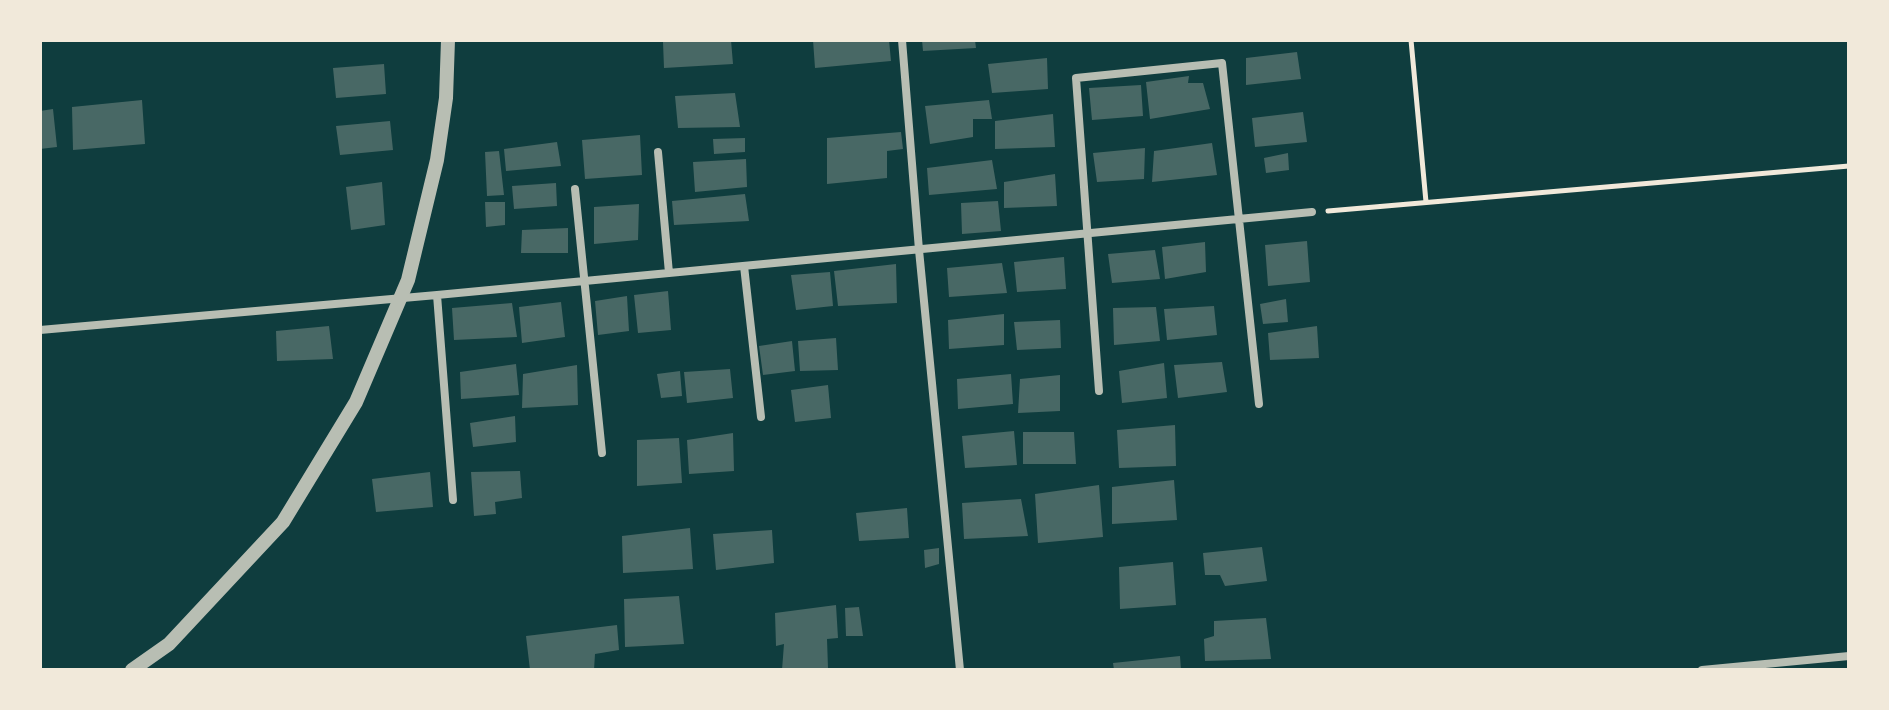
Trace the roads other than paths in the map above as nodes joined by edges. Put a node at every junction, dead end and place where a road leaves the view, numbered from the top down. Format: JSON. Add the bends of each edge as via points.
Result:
{"nodes":[{"id":1,"x":448,"y":40,"type":"edge"},
{"id":2,"x":902,"y":40,"type":"edge"},
{"id":3,"x":658,"y":152,"type":"dead end"},
{"id":4,"x":575,"y":189,"type":"dead end"},
{"id":5,"x":1312,"y":212,"type":"road end"},
{"id":6,"x":1240,"y":220,"type":"junction"},
{"id":7,"x":1086,"y":234,"type":"junction"},
{"id":8,"x":919,"y":250,"type":"junction"},
{"id":9,"x":744,"y":266,"type":"junction"},
{"id":10,"x":669,"y":273,"type":"junction"},
{"id":11,"x":584,"y":281,"type":"junction"},
{"id":12,"x":437,"y":295,"type":"junction"},
{"id":13,"x":400,"y":299,"type":"junction"},
{"id":14,"x":40,"y":330,"type":"edge"},
{"id":15,"x":1099,"y":391,"type":"dead end"},
{"id":16,"x":1259,"y":404,"type":"dead end"},
{"id":17,"x":761,"y":417,"type":"dead end"},
{"id":18,"x":602,"y":453,"type":"dead end"},
{"id":19,"x":453,"y":500,"type":"dead end"},
{"id":20,"x":1849,"y":656,"type":"edge"},
{"id":21,"x":132,"y":670,"type":"edge"},
{"id":22,"x":960,"y":670,"type":"edge"},
{"id":23,"x":1702,"y":670,"type":"edge"}],
"edges":[{"from":1,"to":13,"type":"street","via":[[437,160]]},
{"from":2,"to":8,"type":"street"},
{"from":3,"to":10,"type":"street"},
{"from":4,"to":11,"type":"street"},
{"from":5,"to":6,"type":"street"},
{"from":6,"to":7,"type":"street"},
{"from":6,"to":7,"type":"street","via":[[1222,63],[1076,78]]},
{"from":6,"to":16,"type":"street"},
{"from":7,"to":8,"type":"street"},
{"from":7,"to":15,"type":"street"},
{"from":8,"to":9,"type":"street"},
{"from":8,"to":22,"type":"street"},
{"from":9,"to":10,"type":"street"},
{"from":9,"to":17,"type":"street"},
{"from":10,"to":11,"type":"street"},
{"from":11,"to":12,"type":"street"},
{"from":11,"to":18,"type":"street"},
{"from":12,"to":13,"type":"street"},
{"from":12,"to":19,"type":"street"},
{"from":13,"to":14,"type":"street"},
{"from":13,"to":21,"type":"street","via":[[356,402],[283,522],[169,644]]},
{"from":20,"to":23,"type":"street"}]}
